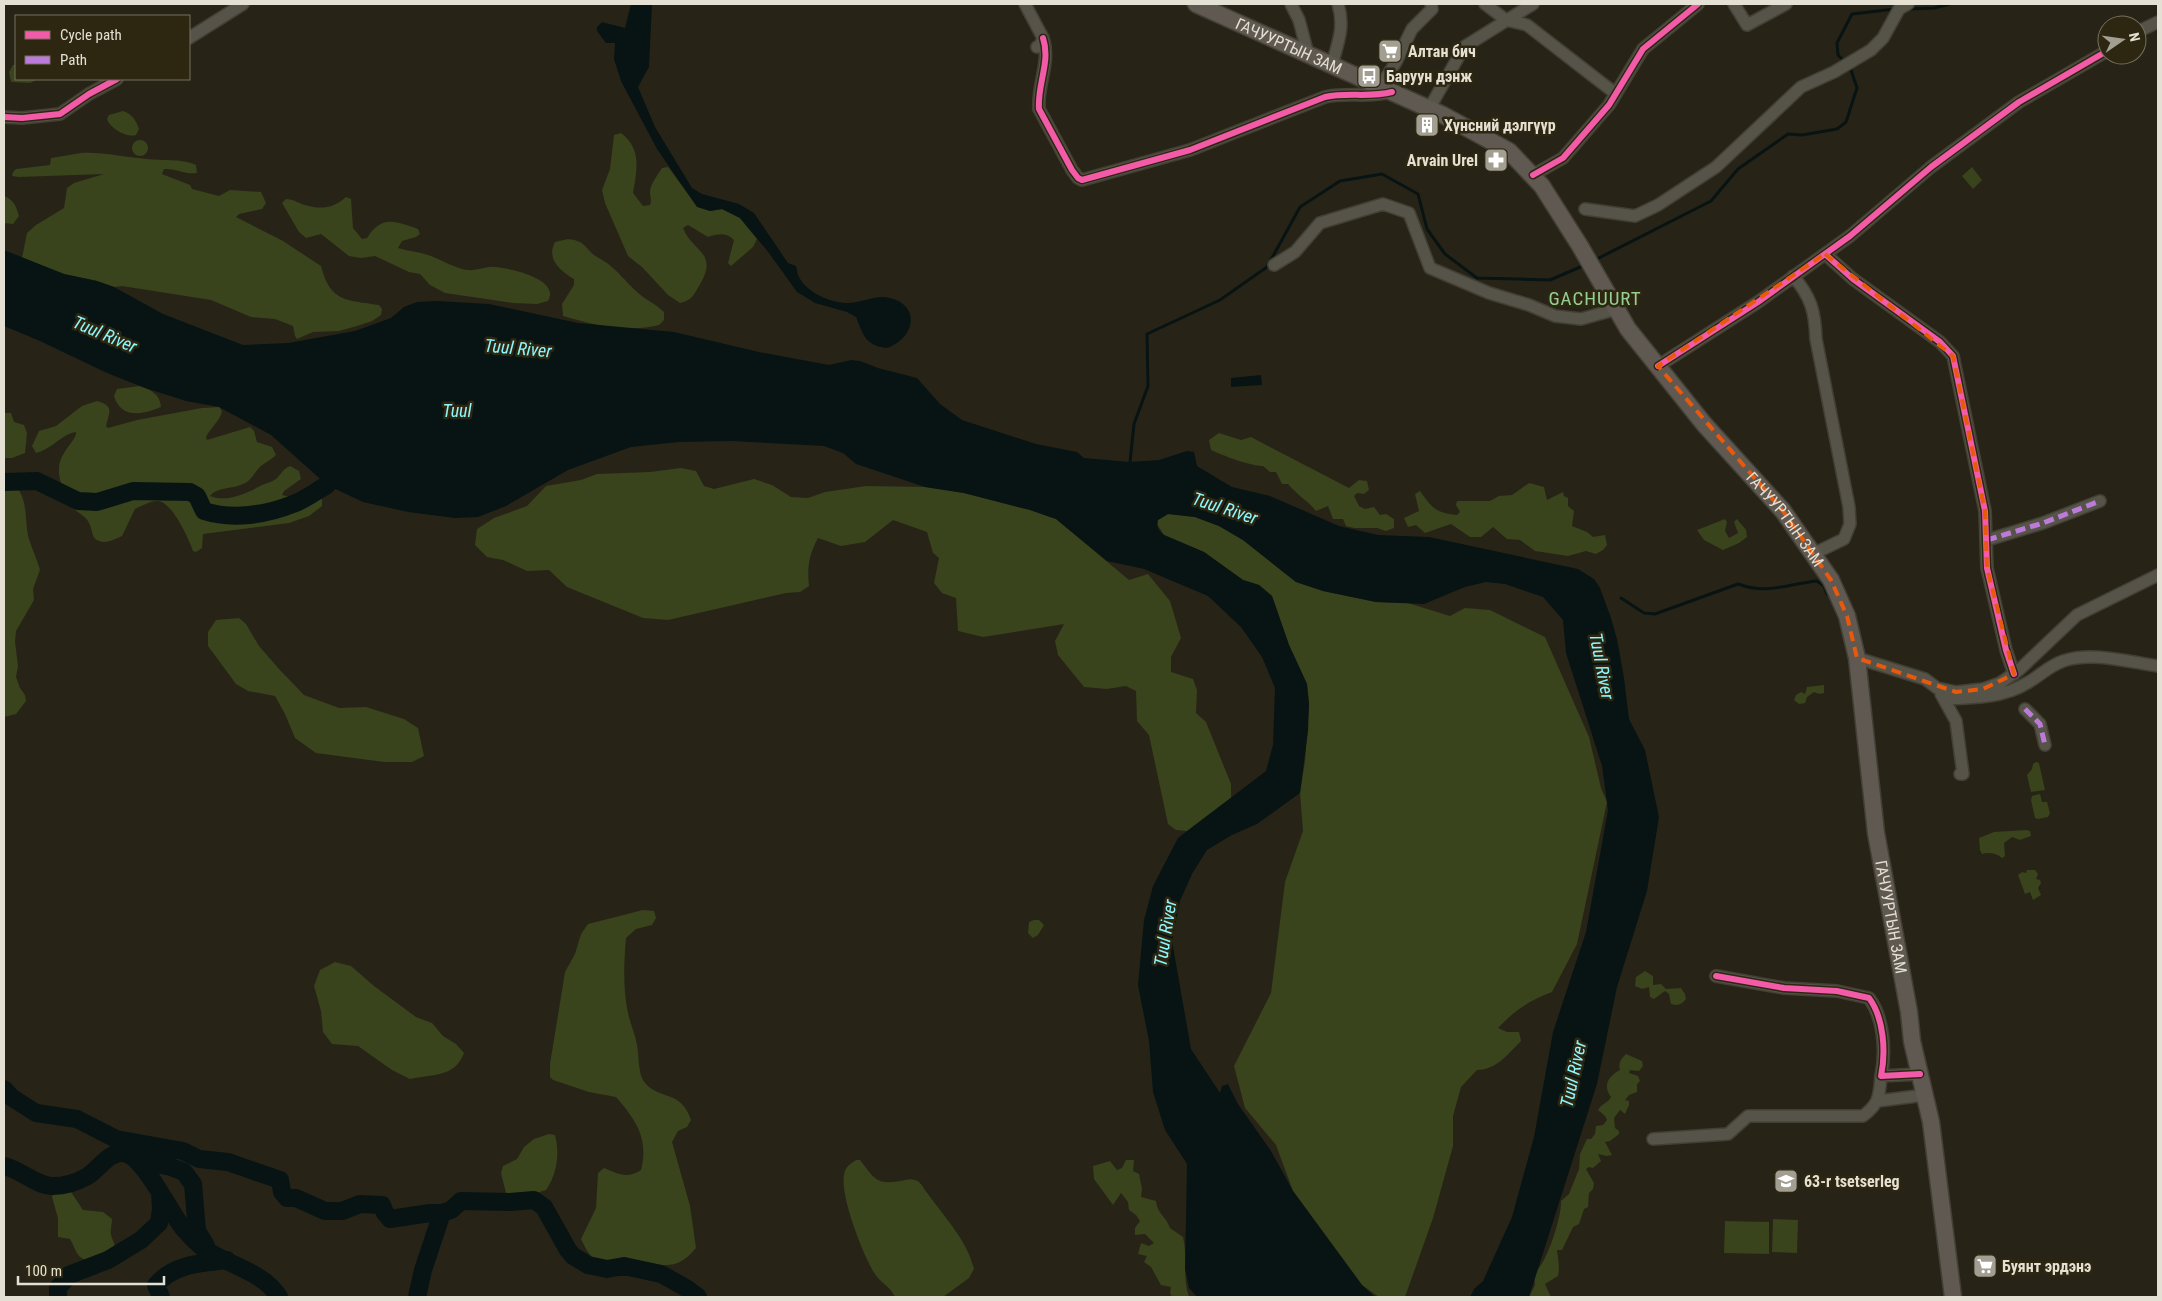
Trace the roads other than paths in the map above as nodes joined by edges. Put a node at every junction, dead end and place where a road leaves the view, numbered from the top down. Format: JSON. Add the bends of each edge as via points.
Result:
{"nodes":[{"id":1,"x":243,"y":4,"type":"edge"},
{"id":2,"x":1025,"y":4,"type":"edge"},
{"id":3,"x":1196,"y":4,"type":"edge"},
{"id":4,"x":1291,"y":4,"type":"edge"},
{"id":5,"x":1338,"y":4,"type":"edge"},
{"id":6,"x":1431,"y":4,"type":"edge"},
{"id":7,"x":1533,"y":4,"type":"edge"},
{"id":8,"x":1698,"y":4,"type":"edge"},
{"id":9,"x":1734,"y":4,"type":"edge"},
{"id":10,"x":1786,"y":4,"type":"edge"},
{"id":11,"x":1908,"y":4,"type":"edge"},
{"id":12,"x":1486,"y":5,"type":"edge"},
{"id":13,"x":1226,"y":11,"type":"edge"},
{"id":14,"x":1506,"y":20,"type":"junction"},
{"id":15,"x":190,"y":37,"type":"edge"},
{"id":16,"x":1308,"y":54,"type":"junction"},
{"id":17,"x":2097,"y":57,"type":"edge"},
{"id":18,"x":1332,"y":65,"type":"junction"},
{"id":19,"x":115,"y":80,"type":"edge"},
{"id":20,"x":1386,"y":89,"type":"junction"},
{"id":21,"x":1616,"y":94,"type":"junction"},
{"id":22,"x":1429,"y":109,"type":"junction"},
{"id":23,"x":4,"y":117,"type":"edge"},
{"id":24,"x":1533,"y":175,"type":"junction"},
{"id":25,"x":1585,"y":209,"type":"dead end"},
{"id":26,"x":1825,"y":254,"type":"junction"},
{"id":27,"x":1274,"y":264,"type":"dead end"},
{"id":28,"x":1793,"y":276,"type":"junction"},
{"id":29,"x":1617,"y":309,"type":"junction"},
{"id":30,"x":1658,"y":366,"type":"junction"},
{"id":31,"x":2100,"y":500,"type":"dead end"},
{"id":32,"x":1987,"y":540,"type":"junction"},
{"id":33,"x":1813,"y":554,"type":"junction"},
{"id":34,"x":2158,"y":575,"type":"edge"},
{"id":35,"x":1857,"y":658,"type":"junction"},
{"id":36,"x":2158,"y":666,"type":"edge"},
{"id":37,"x":2014,"y":674,"type":"junction"},
{"id":38,"x":1937,"y":688,"type":"junction"},
{"id":39,"x":1944,"y":699,"type":"junction"},
{"id":40,"x":2025,"y":709,"type":"dead end"},
{"id":41,"x":2045,"y":745,"type":"dead end"},
{"id":42,"x":1960,"y":774,"type":"dead end"},
{"id":43,"x":1716,"y":976,"type":"dead end"},
{"id":44,"x":1920,"y":1074,"type":"junction"},
{"id":45,"x":1881,"y":1076,"type":"junction"},
{"id":46,"x":1924,"y":1095,"type":"junction"},
{"id":47,"x":1878,"y":1101,"type":"junction"},
{"id":48,"x":1653,"y":1139,"type":"dead end"},
{"id":49,"x":1953,"y":1297,"type":"edge"}],
"edges":[{"from":1,"to":15,"type":"street"},
{"from":2,"to":20,"type":"street","via":[[1040,43],[1046,50],[1039,108],[1072,170],[1082,180],[1190,150],[1325,97],[1371,95]]},
{"from":3,"to":13,"type":"main road","name":"ГАЧУУРТЫН ЗАМ"},
{"from":4,"to":16,"type":"street"},
{"from":5,"to":18,"type":"street","via":[[1342,26]]},
{"from":6,"to":20,"type":"street","via":[[1429,14],[1412,29]]},
{"from":7,"to":14,"type":"street"},
{"from":8,"to":21,"type":"street","via":[[1644,49]]},
{"from":9,"to":10,"type":"street","via":[[1746,25]]},
{"from":11,"to":25,"type":"street","via":[[1899,9],[1883,38],[1871,50],[1802,88],[1716,167],[1658,205],[1635,216]]},
{"from":12,"to":14,"type":"street"},
{"from":13,"to":16,"type":"main road","name":"ГАЧУУРТЫН ЗАМ"},
{"from":14,"to":21,"type":"street","via":[[1527,26]]},
{"from":14,"to":22,"type":"street","via":[[1464,48]]},
{"from":16,"to":18,"type":"main road","name":"ГАЧУУРТЫН ЗАМ"},
{"from":17,"to":26,"type":"street","via":[[2019,102],[1931,167]]},
{"from":18,"to":20,"type":"main road","name":"ГАЧУУРТЫН ЗАМ"},
{"from":19,"to":23,"type":"street","via":[[60,114]]},
{"from":20,"to":22,"type":"main road","name":"ГАЧУУРТЫН ЗАМ"},
{"from":21,"to":24,"type":"street","via":[[1563,158]]},
{"from":22,"to":24,"type":"main road","name":"ГАЧУУРТЫН ЗАМ","via":[[1509,151]]},
{"from":24,"to":29,"type":"main road","name":"ГАЧУУРТЫН ЗАМ"},
{"from":26,"to":28,"type":"street"},
{"from":26,"to":32,"type":"street","via":[[1954,356],[1985,511]]},
{"from":27,"to":29,"type":"street","via":[[1295,252],[1320,223],[1383,204],[1409,213],[1430,268],[1555,316],[1581,319]]},
{"from":28,"to":30,"type":"street"},
{"from":28,"to":33,"type":"street","via":[[1810,299],[1814,314],[1849,506],[1850,524],[1844,539]]},
{"from":29,"to":30,"type":"main road","name":"ГАЧУУРТЫН ЗАМ","via":[[1628,329]]},
{"from":30,"to":33,"type":"main road","name":"ГАЧУУРТЫН ЗАМ","via":[[1704,424],[1783,511]]},
{"from":31,"to":32,"type":"street","via":[[2043,523]]},
{"from":32,"to":37,"type":"street","via":[[1988,568]]},
{"from":33,"to":35,"type":"main road","name":"ГАЧУУРТЫН ЗАМ","via":[[1831,580],[1847,616]]},
{"from":34,"to":37,"type":"street","via":[[2077,615]]},
{"from":35,"to":38,"type":"street","via":[[1925,679]]},
{"from":35,"to":44,"type":"main road","name":"ГАЧУУРТЫН ЗАМ","via":[[1876,832]]},
{"from":36,"to":39,"type":"street","via":[[2088,657],[2064,661],[2043,671],[2027,684],[1996,695]]},
{"from":37,"to":38,"type":"street","via":[[2000,683],[1972,692]]},
{"from":38,"to":39,"type":"street"},
{"from":39,"to":42,"type":"street","via":[[1956,721],[1963,774]]},
{"from":40,"to":41,"type":"street","via":[[2040,724]]},
{"from":43,"to":45,"type":"street","via":[[1869,998],[1874,1004],[1881,1030],[1884,1061]]},
{"from":44,"to":45,"type":"street"},
{"from":44,"to":46,"type":"main road","name":"ГАЧУУРТЫН ЗАМ"},
{"from":45,"to":47,"type":"street"},
{"from":46,"to":47,"type":"street"},
{"from":46,"to":49,"type":"main road","name":"ГАЧУУРТЫН ЗАМ","via":[[1931,1122]]},
{"from":47,"to":48,"type":"street","via":[[1863,1116],[1748,1116],[1728,1134]]}]}
